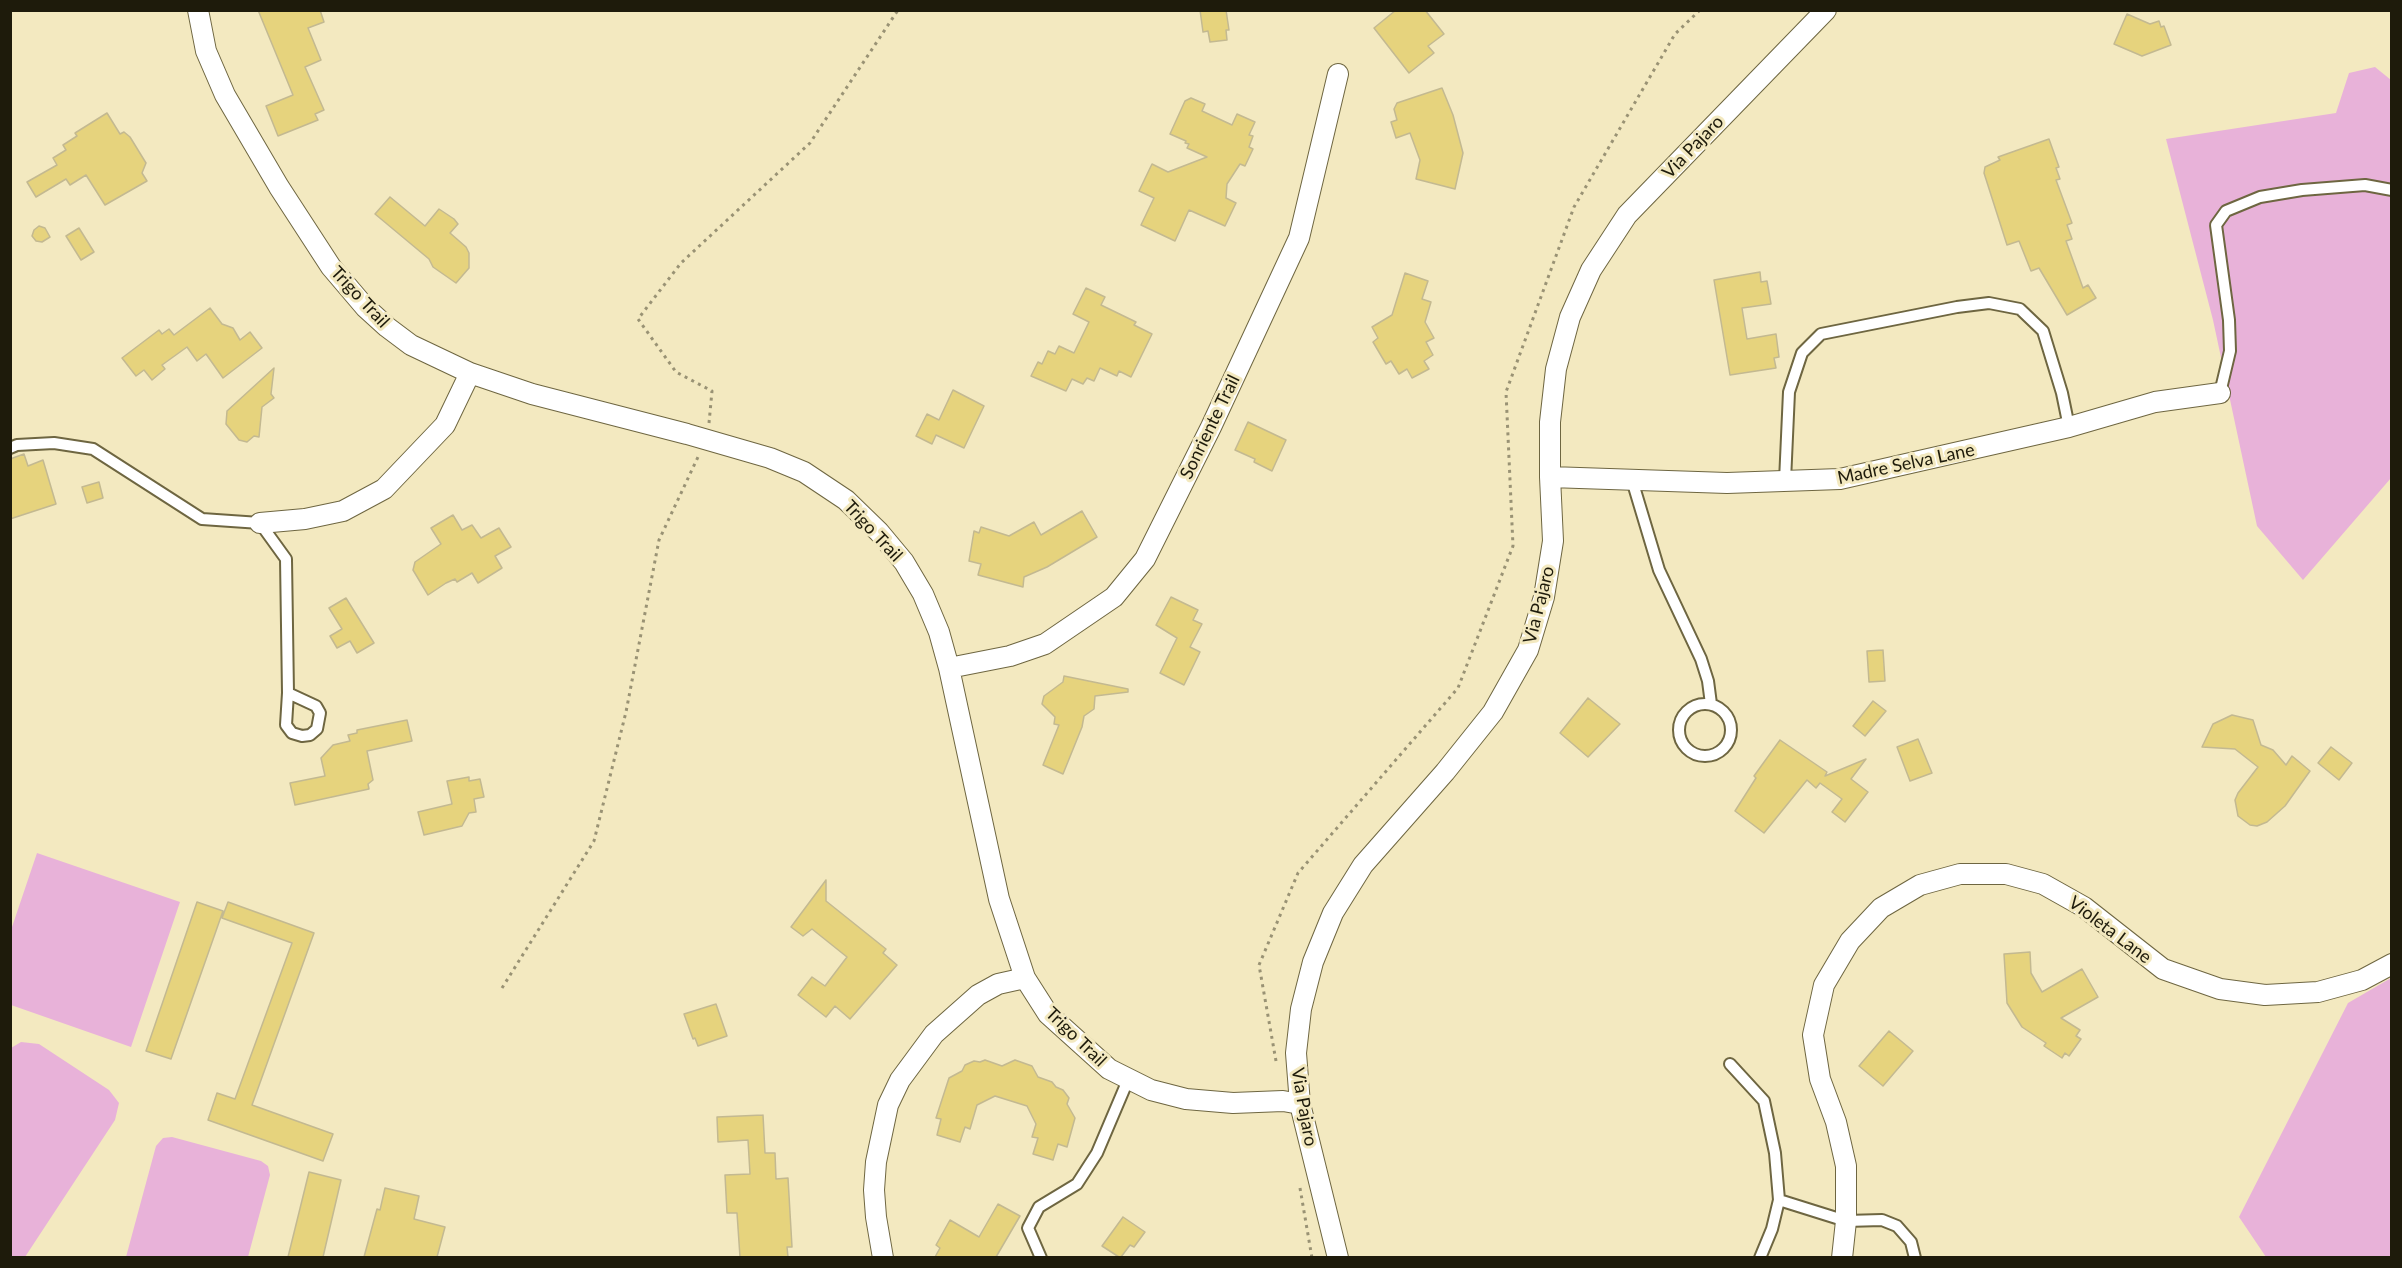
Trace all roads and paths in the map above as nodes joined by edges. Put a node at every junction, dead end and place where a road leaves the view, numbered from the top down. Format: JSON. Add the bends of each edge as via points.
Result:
{"nodes":[{"id":1,"x":198,"y":10,"type":"edge"},
{"id":2,"x":898,"y":10,"type":"edge"},
{"id":3,"x":1700,"y":10,"type":"edge"},
{"id":4,"x":1826,"y":10,"type":"edge"},
{"id":5,"x":1338,"y":74,"type":"dead end"},
{"id":6,"x":2391,"y":190,"type":"edge"},
{"id":7,"x":470,"y":373,"type":"junction"},
{"id":8,"x":2220,"y":393,"type":"joint"},
{"id":9,"x":2069,"y":427,"type":"junction"},
{"id":10,"x":707,"y":439,"type":"junction"},
{"id":11,"x":10,"y":448,"type":"edge"},
{"id":12,"x":1550,"y":477,"type":"junction"},
{"id":13,"x":1632,"y":480,"type":"junction"},
{"id":14,"x":1785,"y":481,"type":"junction"},
{"id":15,"x":260,"y":523,"type":"junction"},
{"id":16,"x":949,"y":668,"type":"junction"},
{"id":17,"x":288,"y":693,"type":"dead end"},
{"id":18,"x":1711,"y":704,"type":"junction"},
{"id":19,"x":2391,"y":964,"type":"edge"},
{"id":20,"x":1025,"y":978,"type":"junction"},
{"id":21,"x":502,"y":988,"type":"dead end"},
{"id":22,"x":1730,"y":1064,"type":"dead end"},
{"id":23,"x":1277,"y":1067,"type":"dead end"},
{"id":24,"x":1128,"y":1080,"type":"junction"},
{"id":25,"x":1300,"y":1104,"type":"junction"},
{"id":26,"x":1298,"y":1179,"type":"dead end"},
{"id":27,"x":1779,"y":1200,"type":"junction"},
{"id":28,"x":1846,"y":1221,"type":"junction"},
{"id":29,"x":884,"y":1257,"type":"edge"},
{"id":30,"x":1041,"y":1257,"type":"edge"},
{"id":31,"x":1312,"y":1257,"type":"edge"},
{"id":32,"x":1338,"y":1257,"type":"edge"},
{"id":33,"x":1760,"y":1257,"type":"edge"},
{"id":34,"x":1842,"y":1257,"type":"edge"},
{"id":35,"x":1915,"y":1257,"type":"edge"}],
"edges":[{"from":1,"to":7,"type":"street","name":"Trigo Trail","via":[[206,51],[225,95],[331,267],[387,327],[411,345]]},
{"from":2,"to":10,"type":"path","via":[[810,143],[681,263],[638,319],[676,372],[712,391]]},
{"from":3,"to":23,"type":"path","via":[[1675,34],[1575,207],[1506,392],[1513,546],[1458,688],[1298,873],[1259,964]]},
{"from":4,"to":12,"type":"street","name":"Via Pajaro","via":[[1627,215],[1591,270],[1570,317],[1556,369],[1550,422]]},
{"from":5,"to":16,"type":"street","name":"Sonriente Trail","via":[[1299,238],[1145,559],[1114,597],[1045,644],[1010,656]]},
{"from":6,"to":8,"type":"lane","via":[[2365,185],[2302,190],[2260,197],[2226,211],[2216,225],[2230,351]]},
{"from":7,"to":10,"type":"street","name":"Trigo Trail","via":[[532,394]]},
{"from":7,"to":15,"type":"street","via":[[445,425],[384,489],[343,511]]},
{"from":8,"to":9,"type":"street","name":"Madre Selva Lane","via":[[2155,402]]},
{"from":9,"to":14,"type":"street","name":"Madre Selva Lane","via":[[1840,479]]},
{"from":9,"to":14,"type":"lane","via":[[2043,331],[2020,309],[1989,303],[1957,307],[1821,334],[1802,353],[1789,392]]},
{"from":10,"to":16,"type":"street","name":"Trigo Trail","via":[[804,472],[846,500],[904,562],[923,594]]},
{"from":10,"to":21,"type":"path","via":[[659,540],[626,712],[594,841]]},
{"from":11,"to":15,"type":"lane","via":[[54,443],[93,449],[202,519]]},
{"from":12,"to":13,"type":"street","name":"Madre Selva Lane"},
{"from":12,"to":25,"type":"street","name":"Via Pajaro","via":[[1553,541],[1544,597],[1528,650],[1493,712],[1363,866],[1333,913],[1313,962],[1301,1008],[1296,1053]]},
{"from":13,"to":14,"type":"street","name":"Madre Selva Lane"},
{"from":13,"to":18,"type":"lane","via":[[1659,570],[1701,659]]},
{"from":15,"to":17,"type":"lane","via":[[286,559]]},
{"from":16,"to":20,"type":"street","name":"Trigo Trail","via":[[999,899]]},
{"from":18,"to":18,"type":"lane","via":[[1691,708],[1680,724],[1683,744],[1700,756],[1720,752],[1731,736],[1728,716]]},
{"from":19,"to":28,"type":"street","name":"Violeta Lane","via":[[2362,980],[2318,992],[2265,995],[2220,989],[2163,969],[2084,907],[2043,884],[2006,874],[1960,874],[1920,885],[1881,908],[1850,941],[1824,985],[1815,1025],[1820,1079],[1836,1122],[1846,1166]]},
{"from":20,"to":24,"type":"street","name":"Trigo Trail","via":[[1048,1014],[1109,1069]]},
{"from":20,"to":29,"type":"street","via":[[998,984],[978,995],[933,1034],[900,1080],[888,1105],[876,1162],[876,1217]]},
{"from":22,"to":27,"type":"lane","via":[[1764,1101],[1775,1153]]},
{"from":24,"to":25,"type":"street","name":"Trigo Trail","via":[[1186,1098]]},
{"from":24,"to":30,"type":"lane","via":[[1097,1153],[1077,1184],[1039,1207],[1028,1228]]},
{"from":25,"to":32,"type":"street","name":"Via Pajaro"},
{"from":26,"to":31,"type":"path"},
{"from":27,"to":28,"type":"lane"},
{"from":27,"to":33,"type":"lane"},
{"from":28,"to":34,"type":"street","name":"Violeta Lane"},
{"from":28,"to":35,"type":"lane","via":[[1882,1220],[1897,1226],[1911,1242]]}]}
